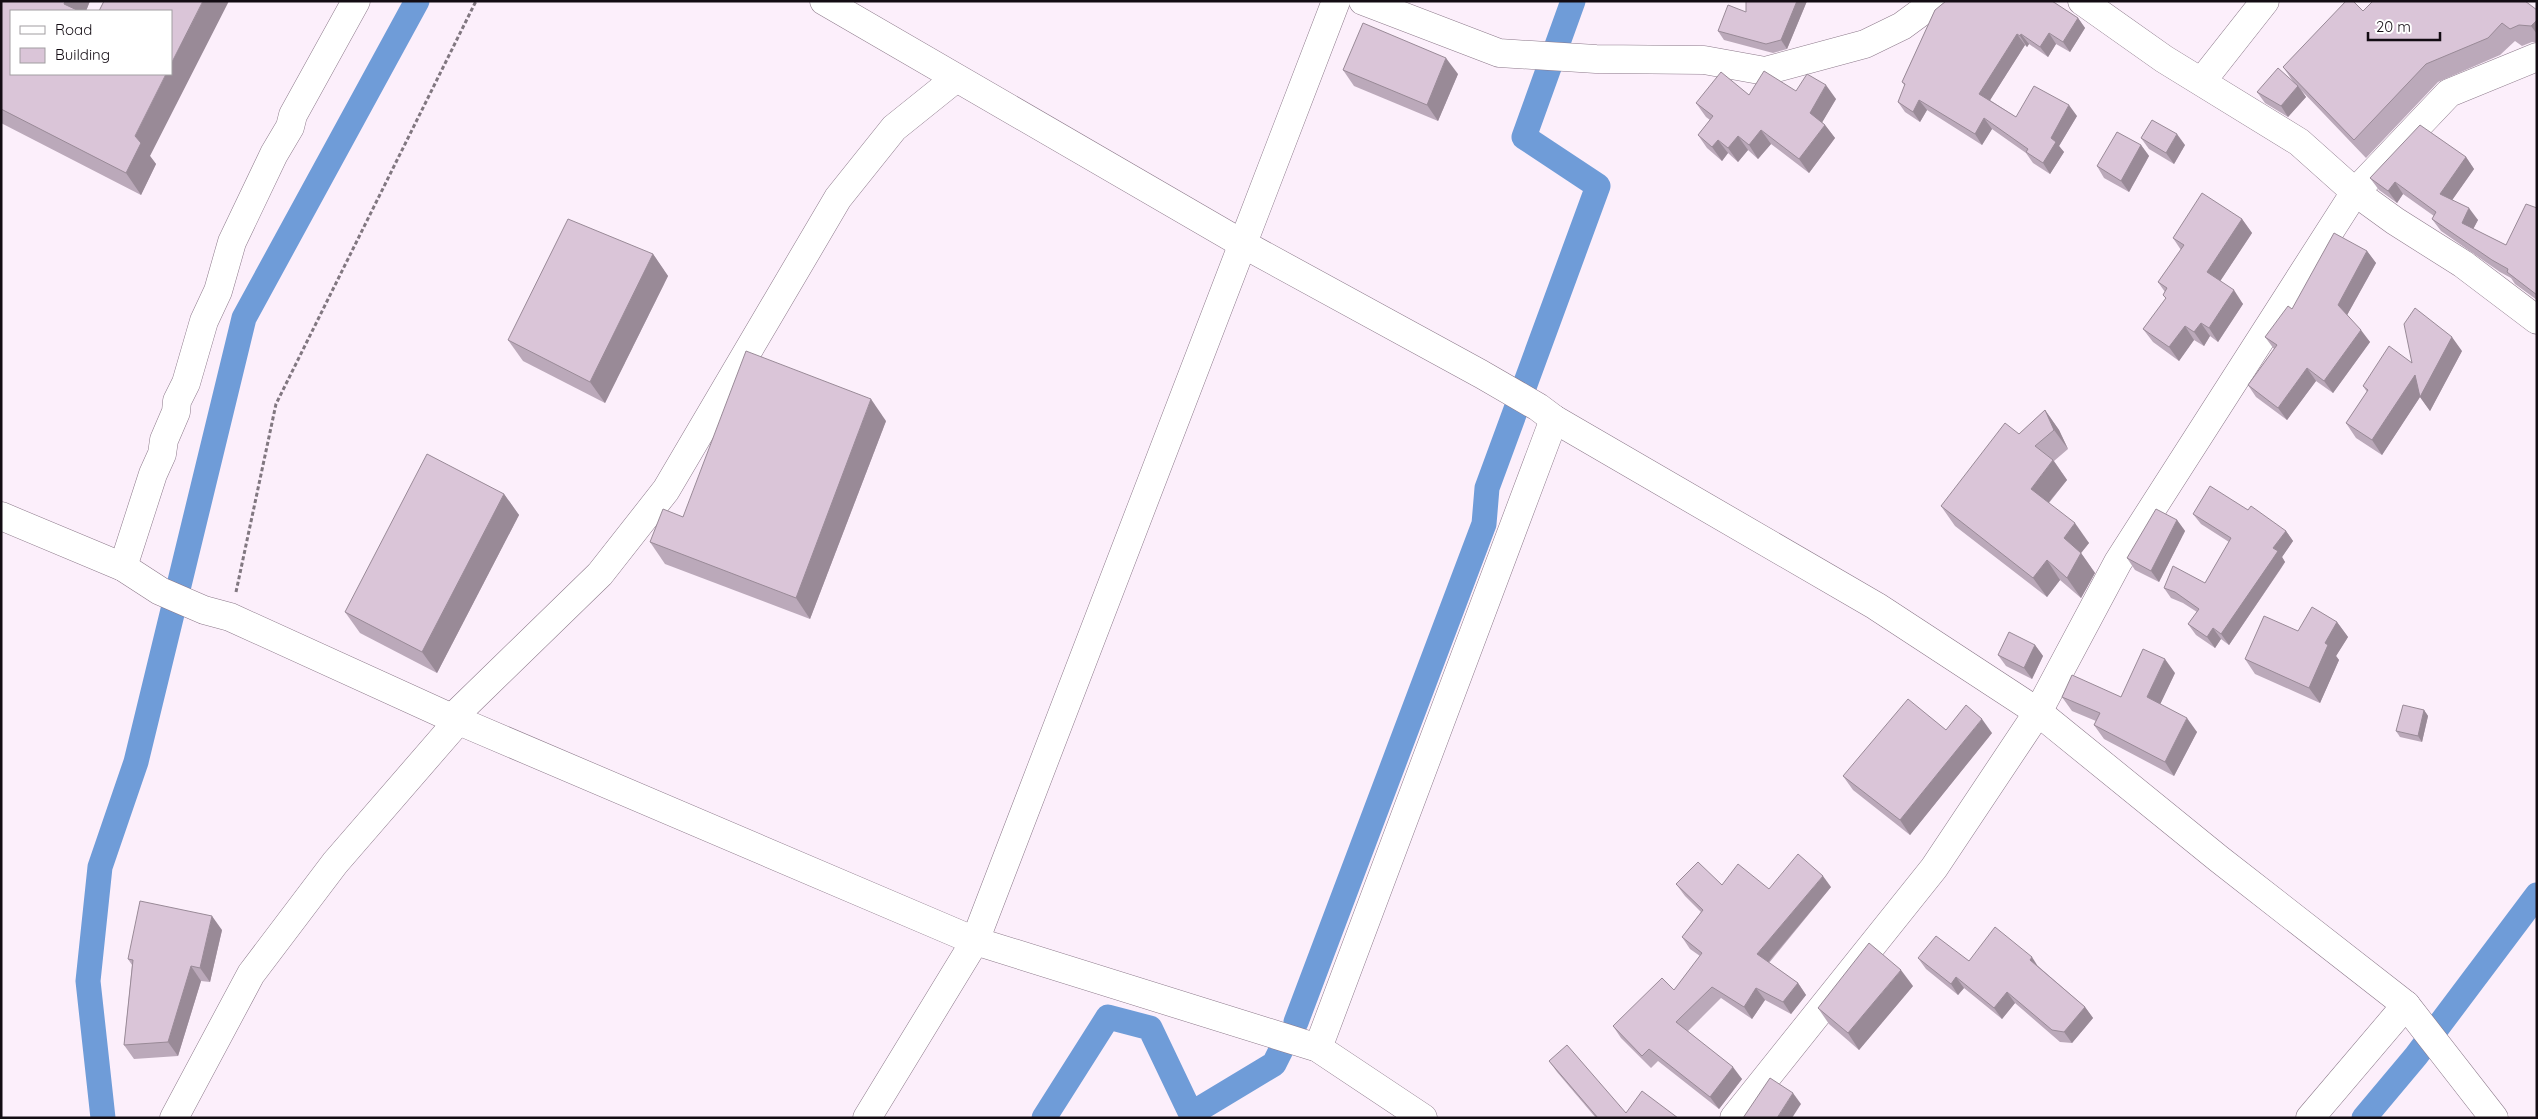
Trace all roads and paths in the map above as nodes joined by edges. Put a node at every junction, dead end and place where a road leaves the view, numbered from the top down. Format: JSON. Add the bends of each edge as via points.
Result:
{"nodes":[{"id":1,"x":356,"y":1,"type":"edge"},
{"id":2,"x":476,"y":1,"type":"edge"},
{"id":3,"x":824,"y":1,"type":"edge"},
{"id":4,"x":1336,"y":1,"type":"edge"},
{"id":5,"x":1363,"y":1,"type":"edge"},
{"id":6,"x":1936,"y":1,"type":"edge"},
{"id":7,"x":2082,"y":1,"type":"edge"},
{"id":8,"x":2265,"y":1,"type":"edge"},
{"id":9,"x":2537,"y":57,"type":"edge"},
{"id":10,"x":955,"y":79,"type":"junction"},
{"id":11,"x":2202,"y":81,"type":"junction"},
{"id":12,"x":2355,"y":192,"type":"junction"},
{"id":13,"x":1243,"y":244,"type":"junction"},
{"id":14,"x":2537,"y":320,"type":"edge"},
{"id":15,"x":1546,"y":413,"type":"junction"},
{"id":16,"x":1,"y":516,"type":"edge"},
{"id":17,"x":123,"y":567,"type":"junction"},
{"id":18,"x":230,"y":617,"type":"junction"},
{"id":19,"x":2038,"y":712,"type":"junction"},
{"id":20,"x":455,"y":719,"type":"junction"},
{"id":21,"x":976,"y":941,"type":"junction"},
{"id":22,"x":2411,"y":1011,"type":"junction"},
{"id":23,"x":1318,"y":1048,"type":"junction"},
{"id":24,"x":174,"y":1118,"type":"edge"},
{"id":25,"x":867,"y":1118,"type":"edge"},
{"id":26,"x":1423,"y":1118,"type":"edge"},
{"id":27,"x":1734,"y":1118,"type":"edge"},
{"id":28,"x":2310,"y":1118,"type":"edge"},
{"id":29,"x":2494,"y":1118,"type":"edge"}],
"edges":[{"from":1,"to":17,"type":"street","via":[[293,116],[232,242]]},
{"from":2,"to":18,"type":"path","via":[[276,404]]},
{"from":3,"to":10,"type":"street"},
{"from":4,"to":13,"type":"street"},
{"from":5,"to":6,"type":"street","via":[[1499,53],[1596,59],[1704,60],[1765,71],[1865,44],[1902,26]]},
{"from":7,"to":11,"type":"street","via":[[2164,59]]},
{"from":8,"to":11,"type":"street"},
{"from":9,"to":12,"type":"street","via":[[2449,93]]},
{"from":10,"to":13,"type":"street"},
{"from":10,"to":20,"type":"street","via":[[894,128],[838,198],[666,490],[600,574]]},
{"from":11,"to":12,"type":"street","via":[[2299,142]]},
{"from":12,"to":14,"type":"street","via":[[2463,264]]},
{"from":12,"to":19,"type":"street","via":[[2118,562]]},
{"from":13,"to":15,"type":"street"},
{"from":13,"to":21,"type":"street"},
{"from":15,"to":19,"type":"street","via":[[1876,606]]},
{"from":15,"to":23,"type":"street"},
{"from":16,"to":17,"type":"street"},
{"from":17,"to":18,"type":"street","via":[[160,591]]},
{"from":18,"to":20,"type":"street"},
{"from":19,"to":22,"type":"street"},
{"from":19,"to":27,"type":"street","via":[[1934,868]]},
{"from":20,"to":21,"type":"street"},
{"from":20,"to":24,"type":"street","via":[[335,863],[251,974]]},
{"from":21,"to":23,"type":"street"},
{"from":21,"to":25,"type":"street"},
{"from":22,"to":28,"type":"street"},
{"from":22,"to":29,"type":"street"},
{"from":23,"to":26,"type":"street"}]}
